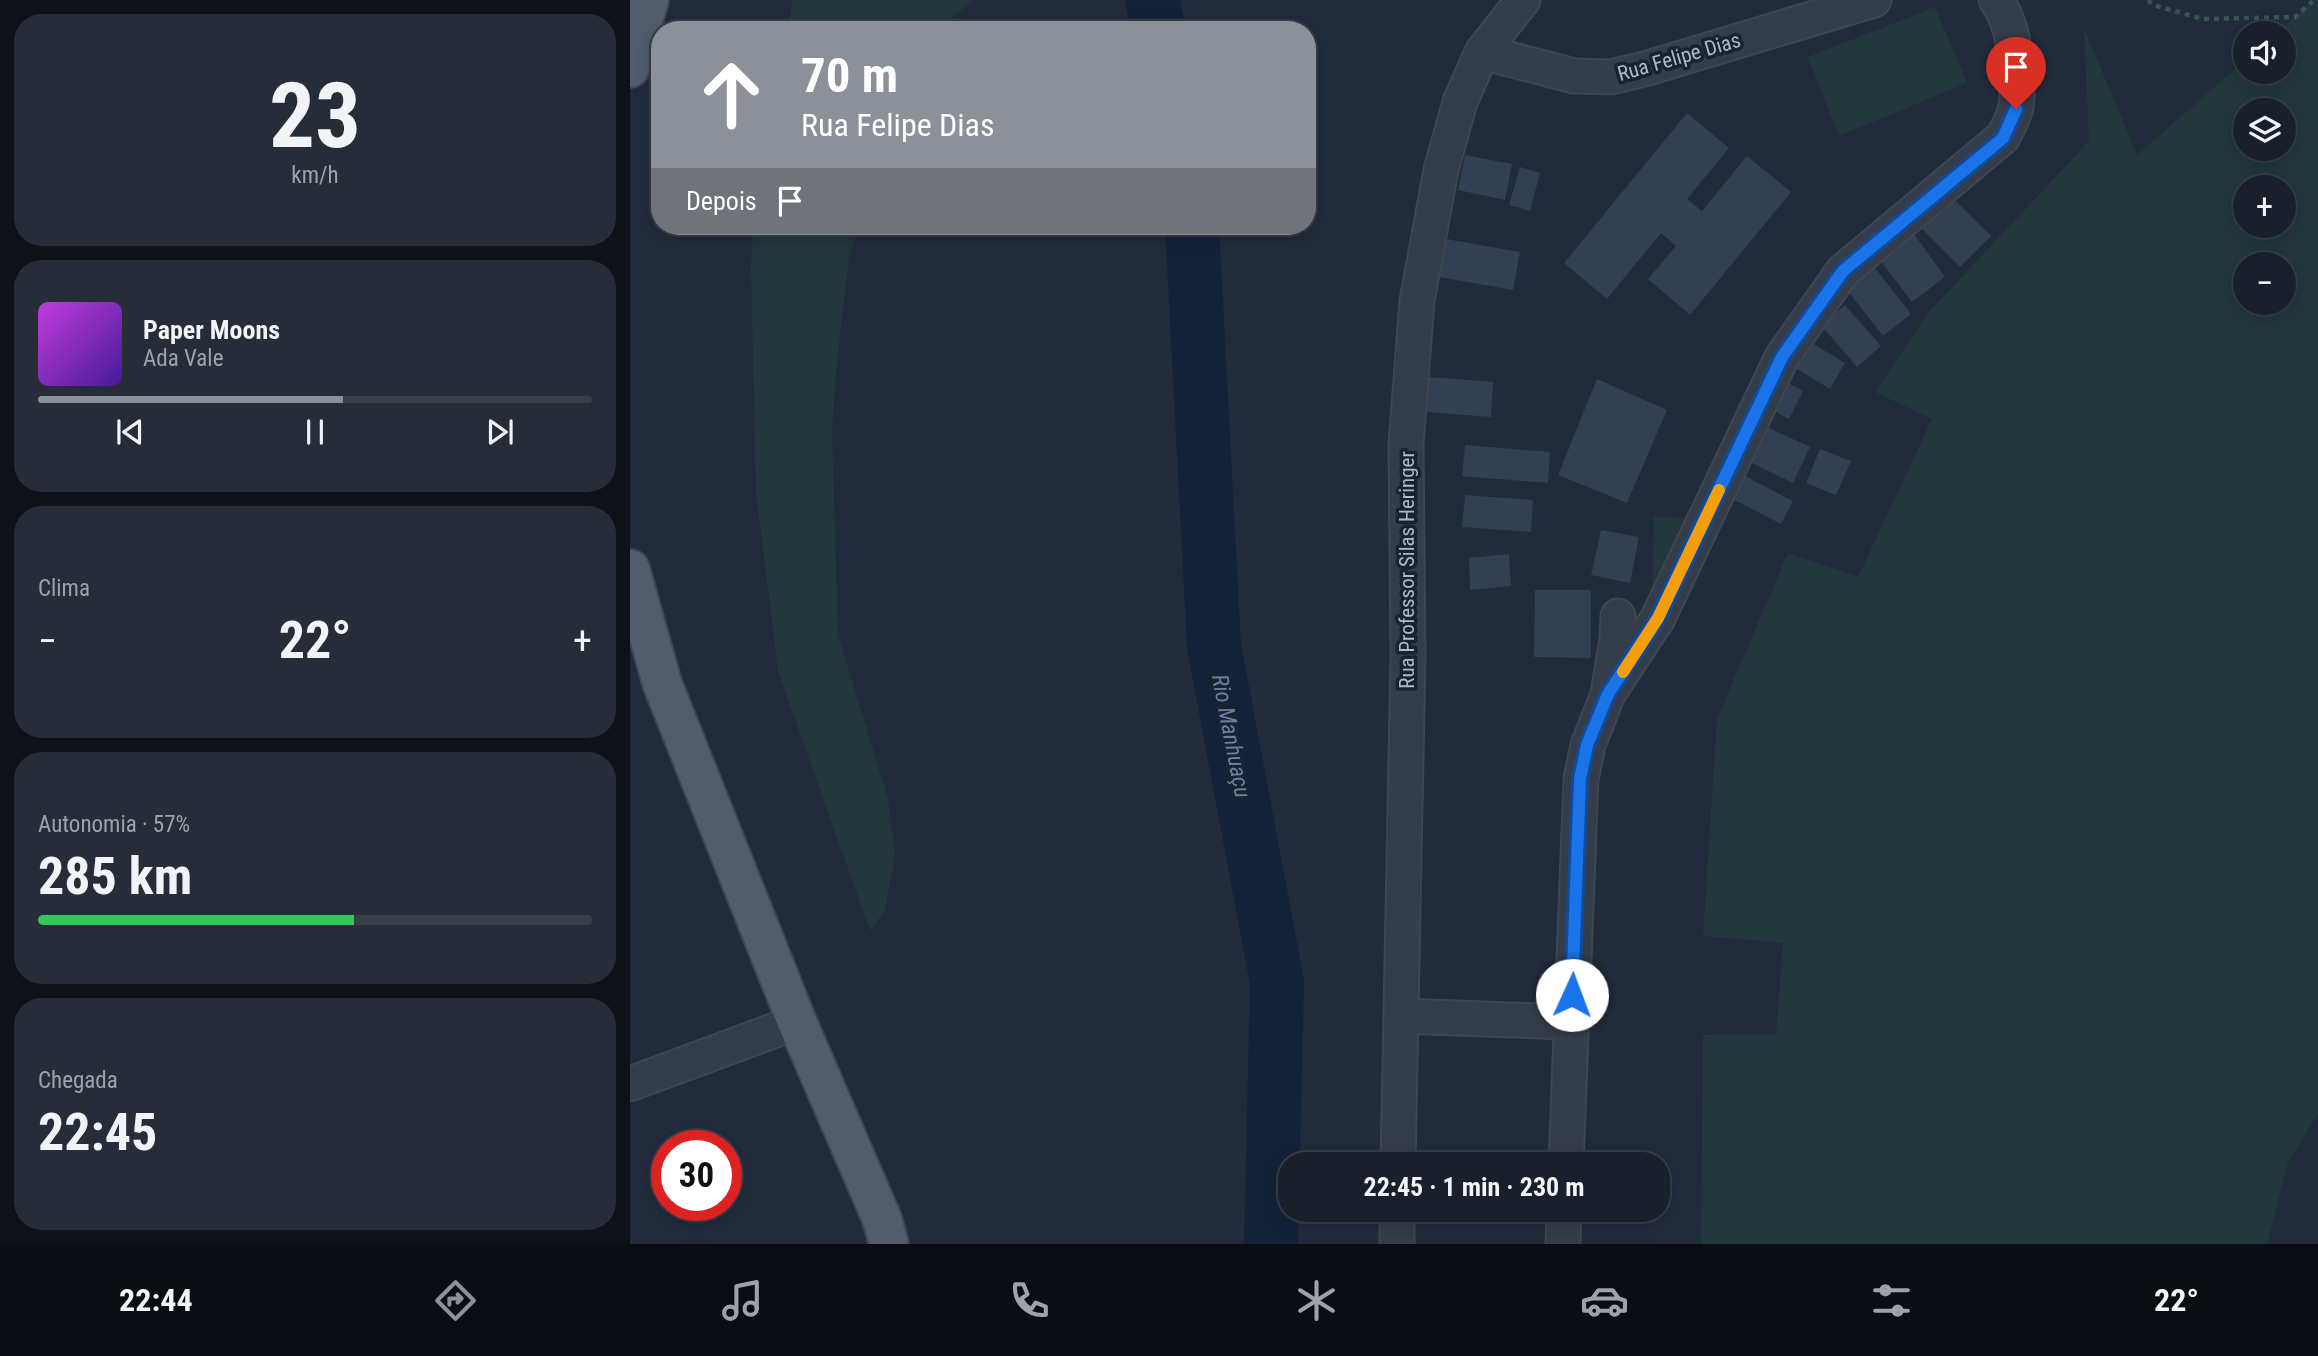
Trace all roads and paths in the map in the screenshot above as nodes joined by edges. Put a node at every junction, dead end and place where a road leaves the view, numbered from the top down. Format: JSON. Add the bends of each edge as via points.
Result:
{"nodes":[{"id":1,"x":649,"y":0,"type":"edge"},
{"id":2,"x":1523,"y":0,"type":"edge"},
{"id":3,"x":1874,"y":0,"type":"edge"},
{"id":4,"x":1996,"y":0,"type":"edge"},
{"id":5,"x":2148,"y":0,"type":"edge"},
{"id":6,"x":2314,"y":0,"type":"edge"},
{"id":7,"x":1482,"y":51,"type":"junction"},
{"id":8,"x":630,"y":68,"type":"edge"},
{"id":9,"x":630,"y":569,"type":"edge"},
{"id":10,"x":1618,"y":616,"type":"dead end"},
{"id":11,"x":1608,"y":694,"type":"junction"},
{"id":12,"x":1401,"y":1016,"type":"junction"},
{"id":13,"x":797,"y":1022,"type":"junction"},
{"id":14,"x":1570,"y":1022,"type":"junction"},
{"id":15,"x":630,"y":1084,"type":"edge"},
{"id":16,"x":1398,"y":1152,"type":"edge"},
{"id":17,"x":1566,"y":1152,"type":"edge"},
{"id":18,"x":1397,"y":1222,"type":"edge"},
{"id":19,"x":1564,"y":1222,"type":"edge"},
{"id":20,"x":889,"y":1244,"type":"edge"},
{"id":21,"x":1397,"y":1244,"type":"edge"},
{"id":22,"x":1563,"y":1244,"type":"edge"}],
"edges":[{"from":1,"to":8,"type":"main road"},
{"from":2,"to":7,"type":"street","name":"Rua Professor Silas Heringer"},
{"from":3,"to":7,"type":"street","name":"Rua Felipe Dias","via":[[1611,77],[1574,76]]},
{"from":4,"to":11,"type":"street","via":[[2010,31],[2016,70],[2016,109],[2003,138],[1843,271],[1789,346],[1658,618]]},
{"from":5,"to":6,"type":"path","via":[[2203,19],[2295,17]]},
{"from":7,"to":12,"type":"street","name":"Rua Professor Silas Heringer","via":[[1460,102],[1441,170],[1417,301],[1406,444],[1408,657]]},
{"from":9,"to":13,"type":"main road","via":[[662,683]]},
{"from":10,"to":11,"type":"street"},
{"from":11,"to":14,"type":"street","via":[[1587,745],[1580,779]]},
{"from":12,"to":14,"type":"street"},
{"from":12,"to":16,"type":"street","name":"Rua Professor Silas Heringer"},
{"from":13,"to":15,"type":"street"},
{"from":13,"to":20,"type":"main road"},
{"from":14,"to":17,"type":"street"},
{"from":18,"to":21,"type":"street"},
{"from":19,"to":22,"type":"street"}]}
